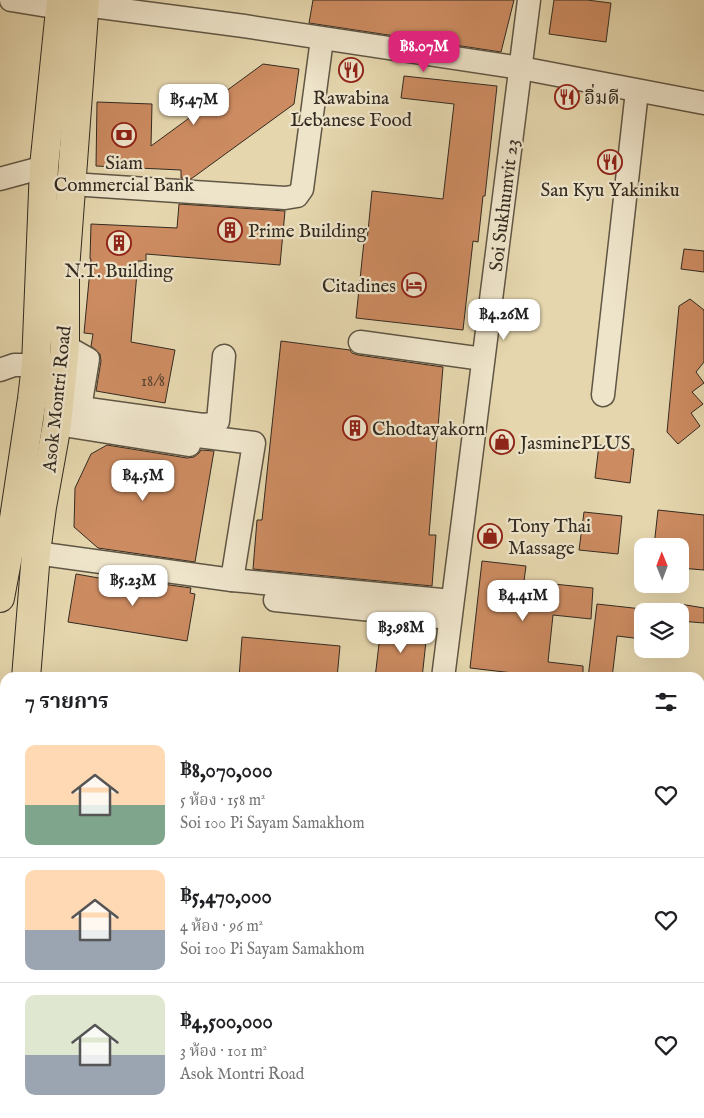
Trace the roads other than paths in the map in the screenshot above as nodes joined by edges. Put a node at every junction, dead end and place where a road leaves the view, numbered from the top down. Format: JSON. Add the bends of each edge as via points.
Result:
{"nodes":[{"id":1,"x":11,"y":0,"type":"edge"},
{"id":2,"x":529,"y":0,"type":"edge"},
{"id":3,"x":73,"y":3,"type":"edge"},
{"id":4,"x":148,"y":7,"type":"edge"},
{"id":5,"x":322,"y":39,"type":"junction"},
{"id":6,"x":521,"y":68,"type":"junction"},
{"id":7,"x":637,"y":91,"type":"junction"},
{"id":8,"x":704,"y":103,"type":"edge"},
{"id":9,"x":44,"y":167,"type":"junction"},
{"id":10,"x":0,"y":179,"type":"edge"},
{"id":11,"x":71,"y":184,"type":"junction"},
{"id":12,"x":360,"y":342,"type":"dead end"},
{"id":13,"x":224,"y":356,"type":"dead end"},
{"id":14,"x":483,"y":359,"type":"junction"},
{"id":15,"x":36,"y":365,"type":"junction"},
{"id":16,"x":0,"y":370,"type":"edge"},
{"id":17,"x":603,"y":395,"type":"dead end"},
{"id":18,"x":65,"y":412,"type":"junction"},
{"id":19,"x":5,"y":543,"type":"edge"},
{"id":20,"x":36,"y":553,"type":"junction"},
{"id":21,"x":232,"y":580,"type":"junction"},
{"id":22,"x":1,"y":589,"type":"edge"},
{"id":23,"x":252,"y":597,"type":"dead end"},
{"id":24,"x":451,"y":610,"type":"junction"},
{"id":25,"x":26,"y":672,"type":"edge"},
{"id":26,"x":444,"y":672,"type":"edge"}],
"edges":[{"from":1,"to":3,"type":"street"},
{"from":2,"to":6,"type":"street","name":"Soi Sukhumvit 23"},
{"from":3,"to":4,"type":"street"},
{"from":3,"to":9,"type":"main road","name":"Asok Montri Road"},
{"from":3,"to":11,"type":"main road","name":"Asok Montri Road"},
{"from":4,"to":5,"type":"street"},
{"from":5,"to":6,"type":"street"},
{"from":5,"to":11,"type":"street","via":[[302,189],[297,196],[285,198]]},
{"from":6,"to":7,"type":"street"},
{"from":6,"to":14,"type":"street","name":"Soi Sukhumvit 23"},
{"from":7,"to":8,"type":"street"},
{"from":7,"to":17,"type":"street"},
{"from":9,"to":10,"type":"street"},
{"from":9,"to":15,"type":"main road","name":"Asok Montri Road"},
{"from":11,"to":18,"type":"main road","name":"Asok Montri Road","via":[[65,270]]},
{"from":12,"to":14,"type":"street"},
{"from":13,"to":18,"type":"street","via":[[218,421],[212,424]]},
{"from":14,"to":24,"type":"street","name":"Soi Sukhumvit 23"},
{"from":15,"to":16,"type":"street","via":[[14,365]]},
{"from":15,"to":19,"type":"main road","name":"Asok Montri Road"},
{"from":18,"to":20,"type":"main road","name":"Asok Montri Road","via":[[42,507]]},
{"from":18,"to":21,"type":"street","via":[[189,444],[190,435],[254,443]]},
{"from":19,"to":22,"type":"main road","name":"Asok Montri Road"},
{"from":20,"to":21,"type":"street"},
{"from":20,"to":25,"type":"main road","name":"Asok Montri Road"},
{"from":21,"to":24,"type":"street"},
{"from":23,"to":24,"type":"street"},
{"from":24,"to":26,"type":"street","name":"Soi Sukhumvit 23"}]}
